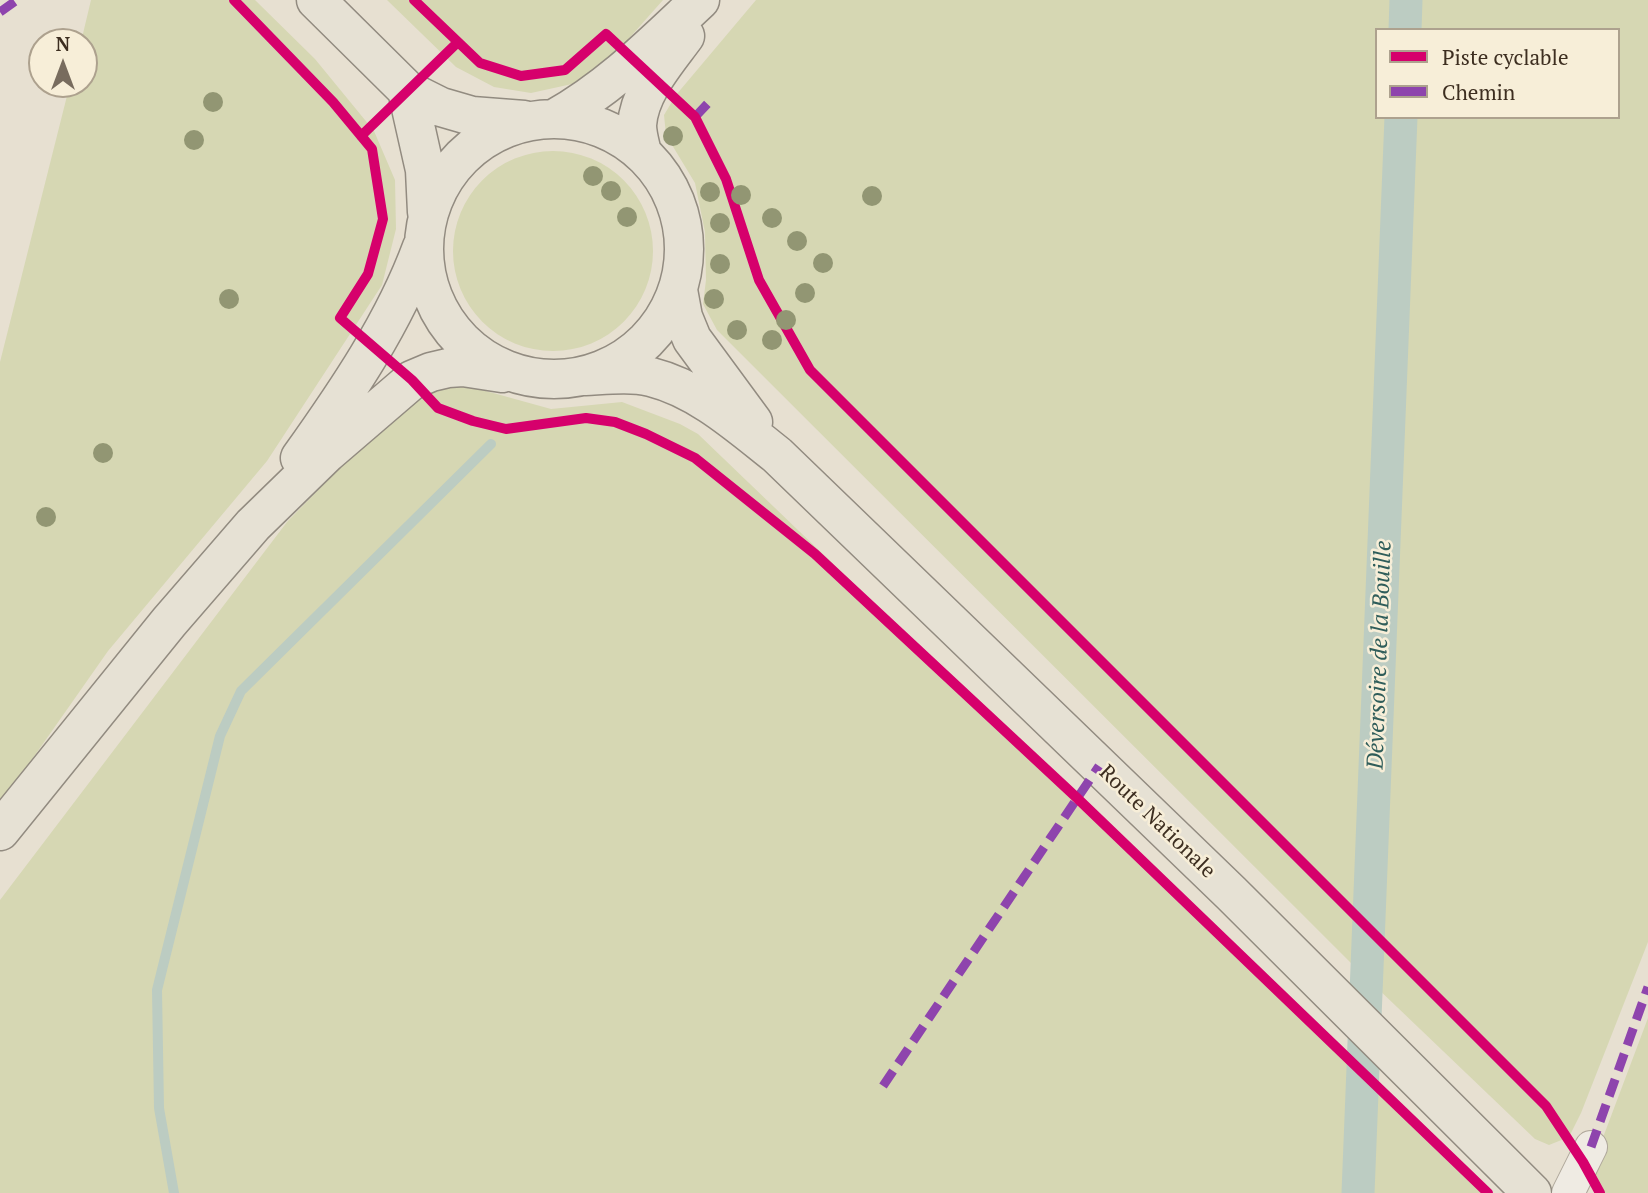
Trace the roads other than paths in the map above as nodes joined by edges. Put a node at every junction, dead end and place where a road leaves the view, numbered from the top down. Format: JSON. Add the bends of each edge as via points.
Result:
{"nodes":[{"id":1,"x":316,"y":0,"type":"edge"},
{"id":2,"x":700,"y":0,"type":"edge"},
{"id":3,"x":713,"y":0,"type":"edge"},
{"id":4,"x":407,"y":90,"type":"junction"},
{"id":5,"x":545,"y":120,"type":"junction"},
{"id":6,"x":642,"y":153,"type":"junction"},
{"id":7,"x":425,"y":230,"type":"junction"},
{"id":8,"x":678,"y":290,"type":"junction"},
{"id":9,"x":517,"y":375,"type":"junction"},
{"id":10,"x":585,"y":376,"type":"junction"},
{"id":11,"x":777,"y":455,"type":"junction"},
{"id":12,"x":253,"y":525,"type":"junction"},
{"id":13,"x":0,"y":831,"type":"edge"},
{"id":14,"x":1591,"y":1147,"type":"dead end"},
{"id":15,"x":1532,"y":1193,"type":"edge"},
{"id":16,"x":1568,"y":1193,"type":"edge"}],
"edges":[{"from":1,"to":4,"type":"main road"},
{"from":2,"to":5,"type":"main road","via":[[611,83],[584,103]]},
{"from":3,"to":6,"type":"main road","via":[[647,94],[637,123]]},
{"from":4,"to":5,"type":"main road","via":[[472,116]]},
{"from":4,"to":7,"type":"main road","via":[[425,170]]},
{"from":5,"to":6,"type":"main road","via":[[592,125]]},
{"from":5,"to":7,"type":"main road","via":[[496,133],[478,143],[450,170],[432,201]]},
{"from":6,"to":8,"type":"main road","via":[[665,182],[680,216],[684,253]]},
{"from":7,"to":9,"type":"main road","via":[[427,280],[440,315],[473,352]]},
{"from":7,"to":12,"type":"main road","via":[[402,296],[373,346]]},
{"from":8,"to":10,"type":"main road","via":[[656,331],[638,349]]},
{"from":8,"to":11,"type":"main road","name":"Route Nationale","via":[[692,339]]},
{"from":9,"to":10,"type":"main road","via":[[551,380]]},
{"from":9,"to":12,"type":"main road","via":[[463,367],[412,380]]},
{"from":10,"to":11,"type":"main road","name":"Route Nationale","via":[[650,377],[718,409]]},
{"from":11,"to":15,"type":"main road","name":"Route Nationale","via":[[1231,893]]},
{"from":12,"to":13,"type":"main road"},
{"from":14,"to":16,"type":"lane"}]}
